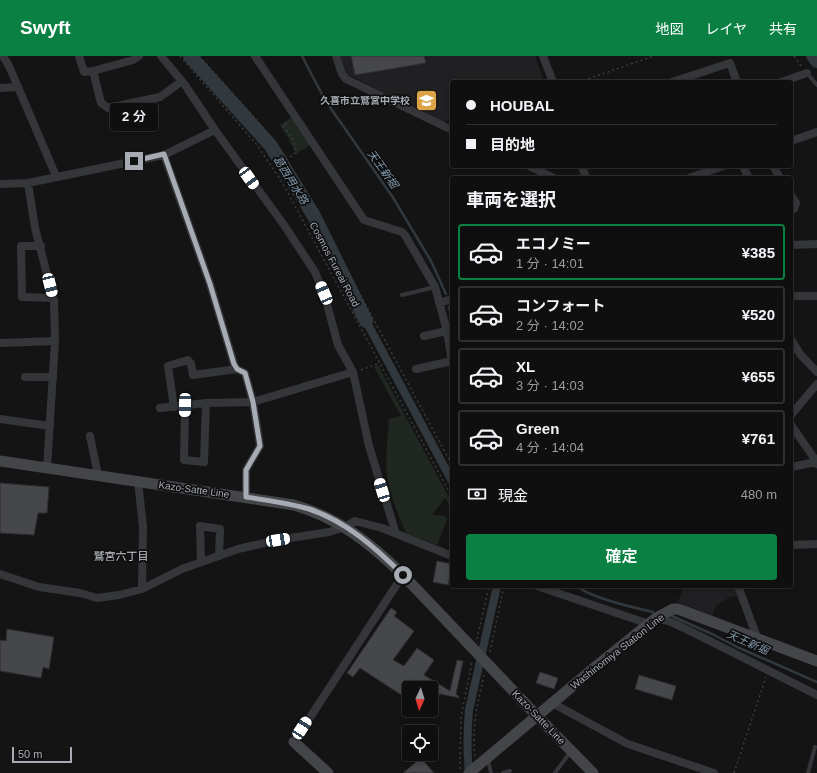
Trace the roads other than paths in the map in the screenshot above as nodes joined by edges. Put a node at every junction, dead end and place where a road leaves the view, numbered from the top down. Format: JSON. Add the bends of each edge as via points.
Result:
{"nodes":[{"id":1,"x":3,"y":56,"type":"edge"},
{"id":2,"x":79,"y":56,"type":"edge"},
{"id":3,"x":139,"y":56,"type":"edge"},
{"id":4,"x":161,"y":56,"type":"edge"},
{"id":5,"x":255,"y":56,"type":"edge"},
{"id":6,"x":336,"y":56,"type":"edge"},
{"id":7,"x":543,"y":56,"type":"edge"},
{"id":8,"x":93,"y":71,"type":"junction"},
{"id":9,"x":807,"y":73,"type":"joint"},
{"id":10,"x":552,"y":80,"type":"edge"},
{"id":11,"x":678,"y":80,"type":"edge"},
{"id":12,"x":736,"y":80,"type":"edge"},
{"id":13,"x":787,"y":80,"type":"edge"},
{"id":14,"x":182,"y":81,"type":"junction"},
{"id":15,"x":817,"y":85,"type":"edge"},
{"id":16,"x":0,"y":88,"type":"edge"},
{"id":17,"x":18,"y":88,"type":"junction"},
{"id":18,"x":450,"y":129,"type":"edge"},
{"id":19,"x":215,"y":130,"type":"junction"},
{"id":20,"x":817,"y":132,"type":"edge"},
{"id":21,"x":793,"y":140,"type":"edge"},
{"id":22,"x":164,"y":154,"type":"junction"},
{"id":23,"x":533,"y":168,"type":"edge"},
{"id":24,"x":717,"y":168,"type":"edge"},
{"id":25,"x":56,"y":176,"type":"junction"},
{"id":26,"x":550,"y":176,"type":"edge"},
{"id":27,"x":695,"y":176,"type":"edge"},
{"id":28,"x":28,"y":183,"type":"junction"},
{"id":29,"x":0,"y":184,"type":"edge"},
{"id":30,"x":793,"y":198,"type":"edge"},
{"id":31,"x":793,"y":209,"type":"edge"},
{"id":32,"x":817,"y":244,"type":"edge"},
{"id":33,"x":793,"y":245,"type":"edge"},
{"id":34,"x":41,"y":246,"type":"junction"},
{"id":35,"x":435,"y":287,"type":"junction"},
{"id":36,"x":402,"y":295,"type":"dead end"},
{"id":37,"x":793,"y":296,"type":"edge"},
{"id":38,"x":817,"y":296,"type":"edge"},
{"id":39,"x":53,"y":298,"type":"junction"},
{"id":40,"x":450,"y":300,"type":"edge"},
{"id":41,"x":440,"y":303,"type":"junction"},
{"id":42,"x":447,"y":331,"type":"junction"},
{"id":43,"x":424,"y":336,"type":"dead end"},
{"id":44,"x":55,"y":341,"type":"junction"},
{"id":45,"x":0,"y":342,"type":"edge"},
{"id":46,"x":793,"y":342,"type":"edge"},
{"id":47,"x":450,"y":350,"type":"edge"},
{"id":48,"x":450,"y":362,"type":"edge"},
{"id":49,"x":237,"y":369,"type":"junction"},
{"id":50,"x":416,"y":369,"type":"dead end"},
{"id":51,"x":353,"y":372,"type":"junction"},
{"id":52,"x":817,"y":372,"type":"edge"},
{"id":53,"x":25,"y":377,"type":"dead end"},
{"id":54,"x":53,"y":377,"type":"junction"},
{"id":55,"x":817,"y":384,"type":"edge"},
{"id":56,"x":253,"y":402,"type":"junction"},
{"id":57,"x":206,"y":403,"type":"junction"},
{"id":58,"x":185,"y":405,"type":"junction"},
{"id":59,"x":174,"y":407,"type":"junction"},
{"id":60,"x":160,"y":408,"type":"dead end"},
{"id":61,"x":793,"y":413,"type":"edge"},
{"id":62,"x":0,"y":419,"type":"edge"},
{"id":63,"x":50,"y":426,"type":"junction"},
{"id":64,"x":793,"y":428,"type":"edge"},
{"id":65,"x":90,"y":436,"type":"dead end"},
{"id":66,"x":816,"y":460,"type":"edge"},
{"id":67,"x":0,"y":461,"type":"edge"},
{"id":68,"x":793,"y":466,"type":"edge"},
{"id":69,"x":47,"y":468,"type":"junction"},
{"id":70,"x":98,"y":475,"type":"junction"},
{"id":71,"x":138,"y":481,"type":"junction"},
{"id":72,"x":246,"y":497,"type":"junction"},
{"id":73,"x":346,"y":527,"type":"junction"},
{"id":74,"x":396,"y":534,"type":"junction"},
{"id":75,"x":817,"y":544,"type":"edge"},
{"id":76,"x":793,"y":546,"type":"edge"},
{"id":77,"x":450,"y":555,"type":"edge"},
{"id":78,"x":220,"y":556,"type":"junction"},
{"id":79,"x":201,"y":562,"type":"junction"},
{"id":80,"x":0,"y":574,"type":"edge"},
{"id":81,"x":403,"y":575,"type":"junction"},
{"id":82,"x":545,"y":588,"type":"edge"},
{"id":83,"x":739,"y":588,"type":"edge"},
{"id":84,"x":142,"y":589,"type":"junction"},
{"id":85,"x":653,"y":621,"type":"junction"},
{"id":86,"x":758,"y":640,"type":"junction"},
{"id":87,"x":817,"y":661,"type":"edge"},
{"id":88,"x":817,"y":695,"type":"edge"},
{"id":89,"x":552,"y":703,"type":"junction"},
{"id":90,"x":538,"y":717,"type":"junction"},
{"id":91,"x":294,"y":742,"type":"joint"},
{"id":92,"x":815,"y":747,"type":"dead end"},
{"id":93,"x":571,"y":751,"type":"junction"},
{"id":94,"x":487,"y":758,"type":"junction"},
{"id":95,"x":473,"y":767,"type":"edge"},
{"id":96,"x":510,"y":771,"type":"dead end"},
{"id":97,"x":328,"y":773,"type":"edge"},
{"id":98,"x":491,"y":773,"type":"edge"},
{"id":99,"x":503,"y":773,"type":"edge"},
{"id":100,"x":555,"y":773,"type":"edge"},
{"id":101,"x":593,"y":773,"type":"edge"},
{"id":102,"x":714,"y":773,"type":"edge"},
{"id":103,"x":808,"y":773,"type":"edge"}],
"edges":[{"from":1,"to":17,"type":"street"},
{"from":2,"to":8,"type":"street","via":[[84,72]]},
{"from":3,"to":8,"type":"street"},
{"from":4,"to":14,"type":"street"},
{"from":5,"to":35,"type":"street","via":[[364,220],[402,232]]},
{"from":6,"to":18,"type":"street","via":[[346,79]]},
{"from":7,"to":10,"type":"street"},
{"from":8,"to":14,"type":"street","via":[[101,103],[108,108],[160,97]]},
{"from":9,"to":13,"type":"street"},
{"from":9,"to":15,"type":"lane"},
{"from":11,"to":12,"type":"street","via":[[730,63]]},
{"from":14,"to":19,"type":"street"},
{"from":16,"to":17,"type":"street"},
{"from":17,"to":25,"type":"street"},
{"from":19,"to":22,"type":"street"},
{"from":19,"to":51,"type":"street","via":[[315,272],[324,293],[338,345]]},
{"from":20,"to":21,"type":"street"},
{"from":22,"to":25,"type":"street"},
{"from":22,"to":49,"type":"street"},
{"from":23,"to":26,"type":"street"},
{"from":24,"to":27,"type":"street"},
{"from":25,"to":28,"type":"street"},
{"from":28,"to":29,"type":"street"},
{"from":28,"to":34,"type":"street","via":[[35,228]]},
{"from":30,"to":31,"type":"street","via":[[796,203]]},
{"from":32,"to":33,"type":"street"},
{"from":34,"to":39,"type":"street"},
{"from":34,"to":39,"type":"street","via":[[21,246],[22,297]]},
{"from":35,"to":36,"type":"lane"},
{"from":35,"to":41,"type":"street"},
{"from":37,"to":38,"type":"street"},
{"from":39,"to":44,"type":"street"},
{"from":40,"to":41,"type":"street"},
{"from":41,"to":42,"type":"street"},
{"from":42,"to":43,"type":"street"},
{"from":42,"to":47,"type":"street"},
{"from":44,"to":45,"type":"street"},
{"from":44,"to":54,"type":"street"},
{"from":46,"to":52,"type":"street"},
{"from":48,"to":50,"type":"street"},
{"from":49,"to":56,"type":"street","via":[[245,373]]},
{"from":49,"to":59,"type":"street","via":[[193,375],[188,360],[168,366]]},
{"from":51,"to":56,"type":"street"},
{"from":51,"to":74,"type":"street","via":[[369,446]]},
{"from":53,"to":54,"type":"street"},
{"from":54,"to":63,"type":"street"},
{"from":55,"to":61,"type":"street"},
{"from":56,"to":57,"type":"street"},
{"from":56,"to":72,"type":"street","via":[[260,446],[246,470]]},
{"from":57,"to":58,"type":"street"},
{"from":57,"to":58,"type":"street","via":[[204,462],[184,460]]},
{"from":58,"to":59,"type":"street"},
{"from":59,"to":60,"type":"street"},
{"from":62,"to":63,"type":"street"},
{"from":63,"to":69,"type":"street"},
{"from":64,"to":66,"type":"street"},
{"from":65,"to":70,"type":"street"},
{"from":66,"to":68,"type":"street"},
{"from":67,"to":69,"type":"main road","name":"Kazo-Satte Line"},
{"from":69,"to":70,"type":"main road","name":"Kazo-Satte Line"},
{"from":70,"to":71,"type":"main road","name":"Kazo-Satte Line"},
{"from":71,"to":72,"type":"main road","name":"Kazo-Satte Line"},
{"from":71,"to":84,"type":"street","via":[[143,527]]},
{"from":72,"to":73,"type":"main road","name":"Kazo-Satte Line","via":[[311,510]]},
{"from":73,"to":74,"type":"street","via":[[355,521]]},
{"from":73,"to":78,"type":"street","via":[[238,549]]},
{"from":73,"to":81,"type":"main road","name":"Kazo-Satte Line","via":[[363,538]]},
{"from":74,"to":77,"type":"street"},
{"from":75,"to":76,"type":"street"},
{"from":78,"to":79,"type":"street"},
{"from":78,"to":79,"type":"street","via":[[220,529],[200,526]]},
{"from":79,"to":84,"type":"street"},
{"from":80,"to":84,"type":"street","via":[[39,587],[97,598]]},
{"from":81,"to":90,"type":"main road","name":"Kazo-Satte Line"},
{"from":81,"to":91,"type":"street"},
{"from":82,"to":85,"type":"street"},
{"from":83,"to":86,"type":"street"},
{"from":85,"to":86,"type":"main road","name":"Washinomiya Station Line","via":[[673,609],[678,609]]},
{"from":85,"to":88,"type":"street","via":[[671,622]]},
{"from":85,"to":89,"type":"main road","name":"Washinomiya Station Line"},
{"from":86,"to":87,"type":"main road","name":"Washinomiya Station Line"},
{"from":89,"to":90,"type":"main road","name":"Washinomiya Station Line"},
{"from":89,"to":102,"type":"street","via":[[628,744]]},
{"from":90,"to":93,"type":"main road","name":"Kazo-Satte Line"},
{"from":90,"to":94,"type":"main road","name":"Washinomiya Station Line"},
{"from":91,"to":97,"type":"main road"},
{"from":92,"to":103,"type":"lane"},
{"from":93,"to":100,"type":"lane"},
{"from":93,"to":101,"type":"main road","name":"Kazo-Satte Line"},
{"from":94,"to":95,"type":"main road","name":"Washinomiya Station Line"},
{"from":94,"to":98,"type":"lane"},
{"from":96,"to":99,"type":"lane"}]}
